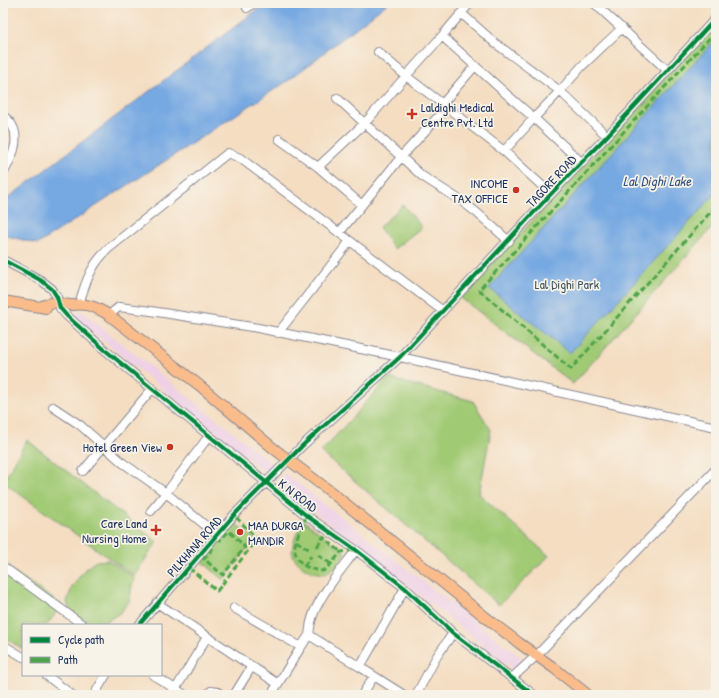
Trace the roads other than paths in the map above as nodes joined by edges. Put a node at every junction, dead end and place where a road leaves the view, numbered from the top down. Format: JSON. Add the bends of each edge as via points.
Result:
{"nodes":[{"id":1,"x":470,"y":3,"type":"edge"},
{"id":2,"x":594,"y":3,"type":"edge"},
{"id":3,"x":461,"y":13,"type":"junction"},
{"id":4,"x":716,"y":18,"type":"edge"},
{"id":5,"x":622,"y":28,"type":"junction"},
{"id":6,"x":442,"y":36,"type":"junction"},
{"id":7,"x":378,"y":52,"type":"dead end"},
{"id":8,"x":475,"y":66,"type":"junction"},
{"id":9,"x":668,"y":70,"type":"junction"},
{"id":10,"x":406,"y":76,"type":"junction"},
{"id":11,"x":560,"y":91,"type":"junction"},
{"id":12,"x":337,"y":98,"type":"dead end"},
{"id":13,"x":445,"y":105,"type":"junction"},
{"id":14,"x":3,"y":116,"type":"edge"},
{"id":15,"x":534,"y":118,"type":"junction"},
{"id":16,"x":365,"y":123,"type":"junction"},
{"id":17,"x":607,"y":136,"type":"junction"},
{"id":18,"x":279,"y":140,"type":"dead end"},
{"id":19,"x":504,"y":151,"type":"junction"},
{"id":20,"x":402,"y":156,"type":"junction"},
{"id":21,"x":582,"y":163,"type":"junction"},
{"id":22,"x":318,"y":167,"type":"junction"},
{"id":23,"x":3,"y":174,"type":"edge"},
{"id":24,"x":551,"y":194,"type":"junction"},
{"id":25,"x":362,"y":205,"type":"junction"},
{"id":26,"x":339,"y":233,"type":"junction"},
{"id":27,"x":350,"y":241,"type":"junction"},
{"id":28,"x":508,"y":241,"type":"junction"},
{"id":29,"x":3,"y":260,"type":"edge"},
{"id":30,"x":3,"y":301,"type":"edge"},
{"id":31,"x":75,"y":304,"type":"junction"},
{"id":32,"x":59,"y":305,"type":"junction"},
{"id":33,"x":443,"y":311,"type":"junction"},
{"id":34,"x":109,"y":315,"type":"junction"},
{"id":35,"x":278,"y":333,"type":"junction"},
{"id":36,"x":400,"y":358,"type":"junction"},
{"id":37,"x":152,"y":389,"type":"junction"},
{"id":38,"x":53,"y":407,"type":"dead end"},
{"id":39,"x":716,"y":427,"type":"edge"},
{"id":40,"x":209,"y":436,"type":"junction"},
{"id":41,"x":104,"y":446,"type":"junction"},
{"id":42,"x":288,"y":460,"type":"junction"},
{"id":43,"x":716,"y":469,"type":"edge"},
{"id":44,"x":83,"y":471,"type":"dead end"},
{"id":45,"x":266,"y":483,"type":"junction"},
{"id":46,"x":166,"y":493,"type":"junction"},
{"id":47,"x":151,"y":511,"type":"dead end"},
{"id":48,"x":217,"y":534,"type":"junction"},
{"id":49,"x":356,"y":550,"type":"junction"},
{"id":50,"x":5,"y":568,"type":"dead end"},
{"id":51,"x":405,"y":588,"type":"junction"},
{"id":52,"x":157,"y":603,"type":"junction"},
{"id":53,"x":234,"y":608,"type":"dead end"},
{"id":54,"x":82,"y":624,"type":"edge"},
{"id":55,"x":140,"y":624,"type":"edge"},
{"id":56,"x":453,"y":633,"type":"junction"},
{"id":57,"x":309,"y":635,"type":"junction"},
{"id":58,"x":207,"y":637,"type":"junction"},
{"id":59,"x":3,"y":645,"type":"edge"},
{"id":60,"x":301,"y":647,"type":"junction"},
{"id":61,"x":537,"y":655,"type":"junction"},
{"id":62,"x":22,"y":656,"type":"edge"},
{"id":63,"x":252,"y":666,"type":"junction"},
{"id":64,"x":360,"y":667,"type":"junction"},
{"id":65,"x":48,"y":676,"type":"edge"},
{"id":66,"x":105,"y":676,"type":"edge"},
{"id":67,"x":153,"y":676,"type":"edge"},
{"id":68,"x":374,"y":676,"type":"junction"},
{"id":69,"x":512,"y":678,"type":"junction"},
{"id":70,"x":278,"y":684,"type":"junction"},
{"id":71,"x":174,"y":692,"type":"edge"},
{"id":72,"x":238,"y":694,"type":"edge"},
{"id":73,"x":72,"y":695,"type":"edge"},
{"id":74,"x":94,"y":695,"type":"edge"},
{"id":75,"x":185,"y":695,"type":"edge"},
{"id":76,"x":206,"y":695,"type":"edge"},
{"id":77,"x":222,"y":695,"type":"edge"},
{"id":78,"x":271,"y":695,"type":"edge"},
{"id":79,"x":362,"y":695,"type":"edge"},
{"id":80,"x":404,"y":695,"type":"edge"},
{"id":81,"x":416,"y":695,"type":"edge"},
{"id":82,"x":534,"y":695,"type":"edge"},
{"id":83,"x":588,"y":695,"type":"edge"}],
"edges":[{"from":1,"to":3,"type":"street"},
{"from":2,"to":5,"type":"street"},
{"from":3,"to":6,"type":"street"},
{"from":3,"to":11,"type":"street","via":[[495,43]]},
{"from":4,"to":9,"type":"street","name":"TAGORE ROAD"},
{"from":5,"to":9,"type":"street"},
{"from":5,"to":11,"type":"street"},
{"from":6,"to":8,"type":"street"},
{"from":6,"to":10,"type":"street"},
{"from":7,"to":10,"type":"street"},
{"from":8,"to":13,"type":"street"},
{"from":8,"to":15,"type":"street"},
{"from":9,"to":17,"type":"street","name":"TAGORE ROAD"},
{"from":10,"to":13,"type":"street"},
{"from":10,"to":16,"type":"street"},
{"from":11,"to":15,"type":"street"},
{"from":11,"to":17,"type":"street"},
{"from":12,"to":16,"type":"street"},
{"from":13,"to":19,"type":"street"},
{"from":13,"to":20,"type":"street"},
{"from":14,"to":23,"type":"street","via":[[11,123],[16,136],[14,151]]},
{"from":15,"to":19,"type":"street"},
{"from":15,"to":21,"type":"street"},
{"from":16,"to":20,"type":"street"},
{"from":16,"to":22,"type":"street"},
{"from":17,"to":21,"type":"street","name":"TAGORE ROAD"},
{"from":18,"to":22,"type":"street"},
{"from":19,"to":24,"type":"street"},
{"from":20,"to":25,"type":"street"},
{"from":20,"to":28,"type":"street","via":[[422,176],[463,202]]},
{"from":21,"to":24,"type":"street","name":"TAGORE ROAD"},
{"from":22,"to":25,"type":"street"},
{"from":24,"to":28,"type":"street","name":"TAGORE ROAD"},
{"from":25,"to":26,"type":"street"},
{"from":26,"to":27,"type":"street"},
{"from":26,"to":31,"type":"street","via":[[240,158],[228,153],[109,248],[93,267]]},
{"from":27,"to":33,"type":"street"},
{"from":27,"to":35,"type":"street"},
{"from":28,"to":33,"type":"street","name":"TAGORE ROAD"},
{"from":29,"to":32,"type":"street","name":"K N ROAD","via":[[52,289]]},
{"from":30,"to":32,"type":"main road","via":[[40,307],[48,303]]},
{"from":31,"to":32,"type":"main road"},
{"from":31,"to":34,"type":"main road","via":[[88,305]]},
{"from":32,"to":37,"type":"street","name":"K N ROAD","via":[[67,316]]},
{"from":33,"to":36,"type":"street","name":"TAGORE ROAD"},
{"from":34,"to":35,"type":"street","via":[[119,307]]},
{"from":34,"to":42,"type":"main road","via":[[199,385]]},
{"from":35,"to":36,"type":"street"},
{"from":36,"to":39,"type":"street"},
{"from":36,"to":42,"type":"street","name":"TAGORE ROAD"},
{"from":37,"to":40,"type":"street","name":"K N ROAD"},
{"from":37,"to":41,"type":"street"},
{"from":38,"to":41,"type":"street","via":[[80,425]]},
{"from":40,"to":45,"type":"street","name":"K N ROAD"},
{"from":40,"to":46,"type":"street"},
{"from":41,"to":44,"type":"street"},
{"from":41,"to":46,"type":"street"},
{"from":42,"to":45,"type":"street","name":"PILKHANA ROAD"},
{"from":42,"to":61,"type":"main road","via":[[337,496],[494,624]]},
{"from":43,"to":61,"type":"street"},
{"from":45,"to":48,"type":"street","name":"PILKHANA ROAD"},
{"from":45,"to":49,"type":"street","name":"K N ROAD"},
{"from":46,"to":47,"type":"street"},
{"from":46,"to":48,"type":"street"},
{"from":48,"to":52,"type":"street","name":"PILKHANA ROAD"},
{"from":49,"to":51,"type":"street","name":"K N ROAD"},
{"from":49,"to":57,"type":"street","via":[[316,607]]},
{"from":50,"to":54,"type":"street"},
{"from":51,"to":56,"type":"street","name":"K N ROAD"},
{"from":51,"to":64,"type":"street"},
{"from":52,"to":55,"type":"street","name":"PILKHANA ROAD"},
{"from":52,"to":58,"type":"street"},
{"from":53,"to":60,"type":"street"},
{"from":56,"to":69,"type":"street","name":"K N ROAD"},
{"from":56,"to":81,"type":"street"},
{"from":57,"to":60,"type":"street"},
{"from":57,"to":64,"type":"street"},
{"from":58,"to":63,"type":"street"},
{"from":58,"to":71,"type":"street"},
{"from":59,"to":62,"type":"street"},
{"from":60,"to":70,"type":"street"},
{"from":61,"to":69,"type":"street"},
{"from":61,"to":83,"type":"main road"},
{"from":63,"to":70,"type":"street"},
{"from":63,"to":72,"type":"street"},
{"from":64,"to":68,"type":"street"},
{"from":65,"to":73,"type":"street"},
{"from":66,"to":74,"type":"street"},
{"from":67,"to":71,"type":"street"},
{"from":68,"to":79,"type":"street"},
{"from":68,"to":80,"type":"street"},
{"from":69,"to":82,"type":"street","name":"K N ROAD"},
{"from":70,"to":78,"type":"street"},
{"from":71,"to":75,"type":"street"},
{"from":76,"to":77,"type":"street","via":[[211,691]]}]}
